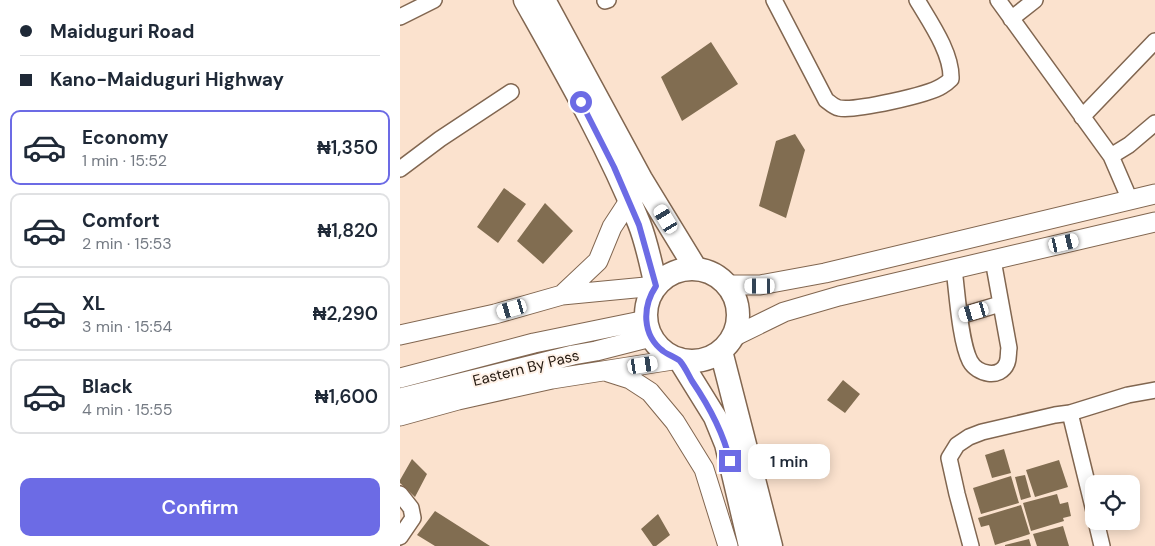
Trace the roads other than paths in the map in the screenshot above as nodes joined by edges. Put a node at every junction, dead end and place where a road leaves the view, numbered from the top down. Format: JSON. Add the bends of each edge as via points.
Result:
{"nodes":[{"id":1,"x":434,"y":0,"type":"edge"},
{"id":2,"x":525,"y":0,"type":"edge"},
{"id":3,"x":544,"y":0,"type":"edge"},
{"id":4,"x":774,"y":0,"type":"edge"},
{"id":5,"x":917,"y":0,"type":"edge"},
{"id":6,"x":998,"y":0,"type":"edge"},
{"id":7,"x":1035,"y":0,"type":"edge"},
{"id":8,"x":400,"y":17,"type":"edge"},
{"id":9,"x":1011,"y":18,"type":"junction"},
{"id":10,"x":1155,"y":41,"type":"edge"},
{"id":11,"x":511,"y":92,"type":"dead end"},
{"id":12,"x":1082,"y":117,"type":"junction"},
{"id":13,"x":1155,"y":123,"type":"edge"},
{"id":14,"x":1111,"y":156,"type":"junction"},
{"id":15,"x":400,"y":169,"type":"edge"},
{"id":16,"x":1155,"y":194,"type":"edge"},
{"id":17,"x":1130,"y":200,"type":"junction"},
{"id":18,"x":629,"y":201,"type":"junction"},
{"id":19,"x":1154,"y":224,"type":"edge"},
{"id":20,"x":993,"y":260,"type":"junction"},
{"id":21,"x":696,"y":269,"type":"junction"},
{"id":22,"x":954,"y":269,"type":"junction"},
{"id":23,"x":727,"y":285,"type":"junction"},
{"id":24,"x":656,"y":286,"type":"junction"},
{"id":25,"x":562,"y":295,"type":"junction"},
{"id":26,"x":1000,"y":304,"type":"junction"},
{"id":27,"x":960,"y":316,"type":"junction"},
{"id":28,"x":648,"y":328,"type":"junction"},
{"id":29,"x":400,"y":335,"type":"edge"},
{"id":30,"x":727,"y":343,"type":"junction"},
{"id":31,"x":679,"y":359,"type":"junction"},
{"id":32,"x":607,"y":371,"type":"junction"},
{"id":33,"x":400,"y":378,"type":"edge"},
{"id":34,"x":1155,"y":390,"type":"edge"},
{"id":35,"x":400,"y":398,"type":"edge"},
{"id":36,"x":1070,"y":413,"type":"junction"},
{"id":37,"x":400,"y":416,"type":"edge"},
{"id":38,"x":1085,"y":475,"type":"edge"},
{"id":39,"x":400,"y":494,"type":"edge"},
{"id":40,"x":1098,"y":530,"type":"edge"},
{"id":41,"x":400,"y":537,"type":"edge"},
{"id":42,"x":728,"y":546,"type":"edge"},
{"id":43,"x":750,"y":546,"type":"edge"},
{"id":44,"x":771,"y":546,"type":"edge"},
{"id":45,"x":971,"y":546,"type":"edge"},
{"id":46,"x":1102,"y":546,"type":"edge"}],
"edges":[{"from":1,"to":8,"type":"street"},
{"from":2,"to":18,"type":"highway","via":[[589,116]]},
{"from":3,"to":21,"type":"highway","via":[[641,179]]},
{"from":4,"to":5,"type":"street","via":[[826,100],[836,108],[850,109],[932,91],[951,78],[948,59]]},
{"from":6,"to":9,"type":"street"},
{"from":7,"to":9,"type":"street"},
{"from":9,"to":12,"type":"street"},
{"from":10,"to":12,"type":"street"},
{"from":11,"to":15,"type":"street"},
{"from":12,"to":14,"type":"street"},
{"from":13,"to":14,"type":"street"},
{"from":14,"to":17,"type":"street"},
{"from":16,"to":17,"type":"main road"},
{"from":17,"to":23,"type":"main road","via":[[826,273],[760,286]]},
{"from":18,"to":24,"type":"highway"},
{"from":18,"to":25,"type":"main road","via":[[612,227],[598,261]]},
{"from":19,"to":20,"type":"main road"},
{"from":20,"to":22,"type":"main road"},
{"from":20,"to":26,"type":"street"},
{"from":21,"to":23,"type":"highway","via":[[713,274]]},
{"from":21,"to":24,"type":"highway","via":[[669,274]]},
{"from":22,"to":27,"type":"street"},
{"from":22,"to":30,"type":"main road","via":[[784,312]]},
{"from":23,"to":30,"type":"highway","via":[[736,301],[738,319]]},
{"from":24,"to":25,"type":"main road"},
{"from":24,"to":28,"type":"highway","via":[[647,302]]},
{"from":25,"to":29,"type":"main road"},
{"from":26,"to":27,"type":"street"},
{"from":26,"to":27,"type":"street","via":[[1009,348],[1008,361],[1000,371],[991,374],[970,361]]},
{"from":28,"to":31,"type":"highway","via":[[663,351]]},
{"from":28,"to":33,"type":"main road","name":"Eastern By Pass","via":[[534,343]]},
{"from":28,"to":35,"type":"main road","name":"Eastern By Pass","via":[[596,351]]},
{"from":30,"to":31,"type":"highway","via":[[706,359]]},
{"from":30,"to":44,"type":"highway"},
{"from":31,"to":32,"type":"main road"},
{"from":31,"to":43,"type":"highway","via":[[715,417],[726,444]]},
{"from":32,"to":37,"type":"main road","via":[[552,379]]},
{"from":32,"to":42,"type":"main road","via":[[630,379],[650,392],[675,422],[704,469]]},
{"from":34,"to":36,"type":"street"},
{"from":36,"to":38,"type":"street"},
{"from":36,"to":45,"type":"street","via":[[982,432],[963,441],[952,451],[949,458]]},
{"from":39,"to":41,"type":"street","via":[[414,518]]},
{"from":40,"to":46,"type":"street"}]}
